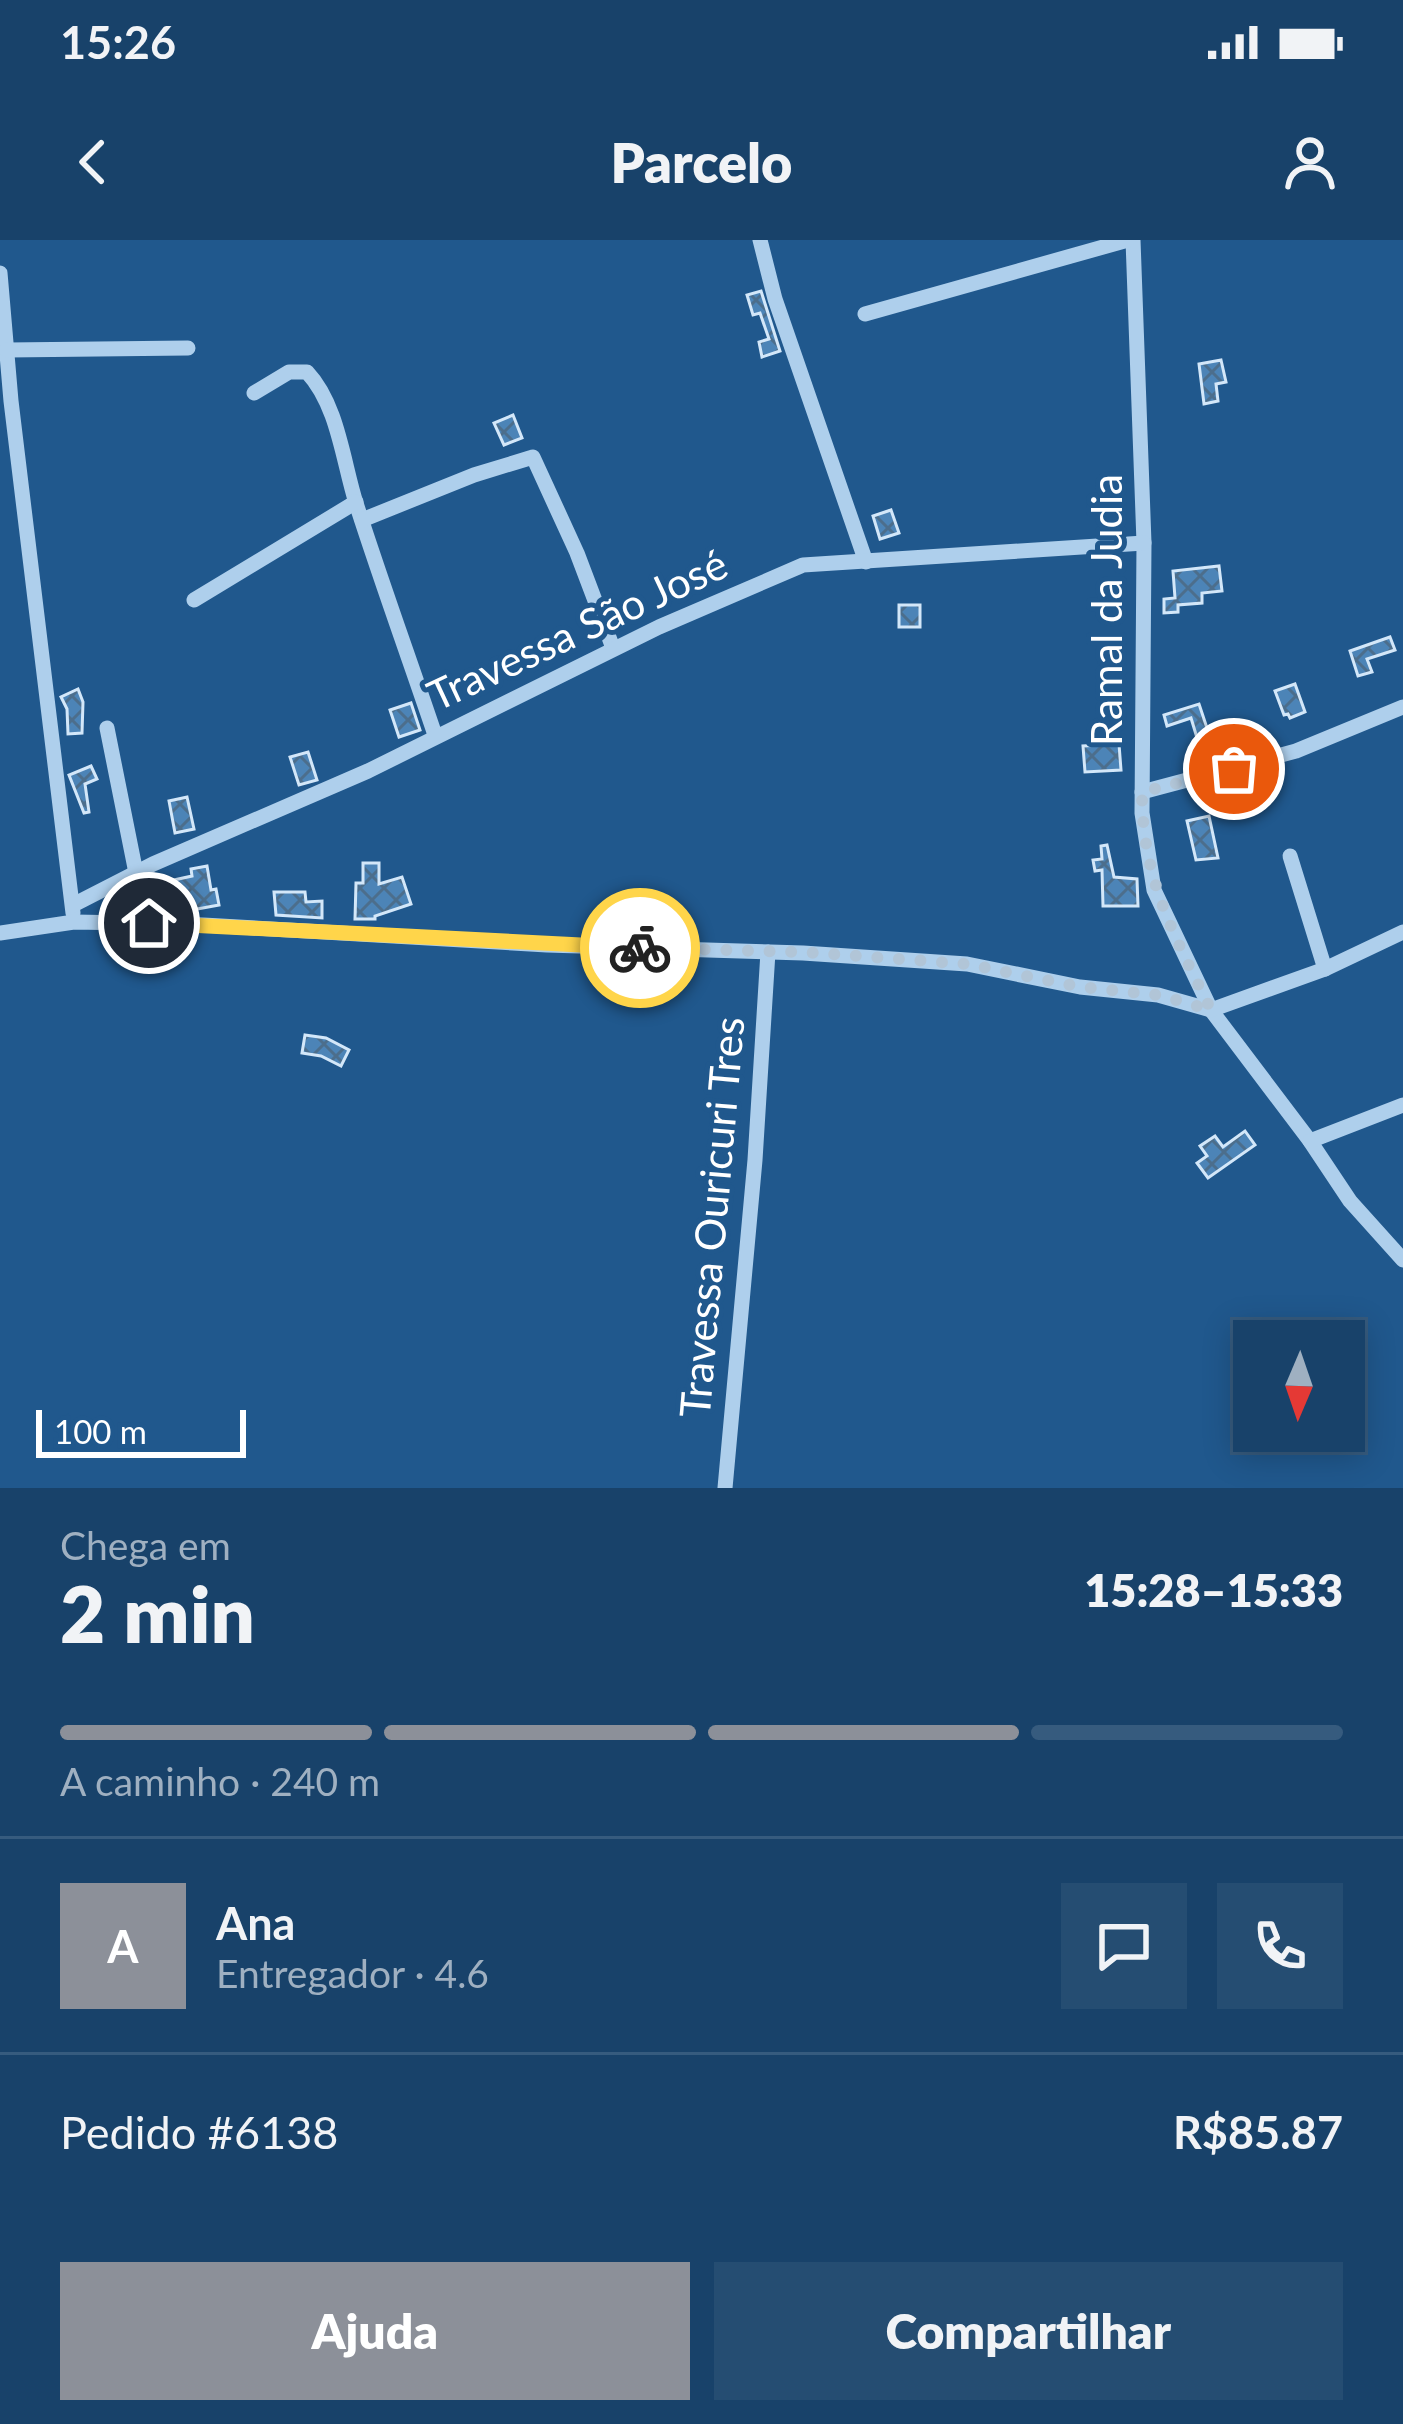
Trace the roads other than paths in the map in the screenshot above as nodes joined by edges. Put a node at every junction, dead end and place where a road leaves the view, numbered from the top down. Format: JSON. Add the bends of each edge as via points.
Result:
{"nodes":[{"id":1,"x":760,"y":240,"type":"edge"},
{"id":2,"x":1131,"y":240,"type":"edge"},
{"id":3,"x":0,"y":273,"type":"edge"},
{"id":4,"x":865,"y":314,"type":"dead end"},
{"id":5,"x":188,"y":348,"type":"dead end"},
{"id":6,"x":7,"y":350,"type":"junction"},
{"id":7,"x":254,"y":393,"type":"dead end"},
{"id":8,"x":356,"y":502,"type":"junction"},
{"id":9,"x":362,"y":520,"type":"junction"},
{"id":10,"x":1144,"y":543,"type":"junction"},
{"id":11,"x":866,"y":562,"type":"junction"},
{"id":12,"x":194,"y":600,"type":"dead end"},
{"id":13,"x":613,"y":648,"type":"junction"},
{"id":14,"x":1403,"y":707,"type":"edge"},
{"id":15,"x":107,"y":728,"type":"dead end"},
{"id":16,"x":435,"y":735,"type":"junction"},
{"id":17,"x":1142,"y":792,"type":"junction"},
{"id":18,"x":1290,"y":856,"type":"dead end"},
{"id":19,"x":136,"y":873,"type":"junction"},
{"id":20,"x":73,"y":914,"type":"junction"},
{"id":21,"x":1403,"y":932,"type":"edge"},
{"id":22,"x":0,"y":933,"type":"edge"},
{"id":23,"x":768,"y":952,"type":"junction"},
{"id":24,"x":1325,"y":969,"type":"junction"},
{"id":25,"x":1211,"y":1010,"type":"junction"},
{"id":26,"x":1403,"y":1105,"type":"edge"},
{"id":27,"x":1310,"y":1141,"type":"junction"},
{"id":28,"x":1403,"y":1260,"type":"edge"},
{"id":29,"x":725,"y":1488,"type":"edge"}],
"edges":[{"from":1,"to":11,"type":"street"},
{"from":2,"to":4,"type":"street"},
{"from":2,"to":10,"type":"street","name":"Ramal da Judia"},
{"from":3,"to":6,"type":"street"},
{"from":5,"to":6,"type":"street"},
{"from":6,"to":20,"type":"street"},
{"from":7,"to":8,"type":"street","via":[[289,372],[314,379]]},
{"from":8,"to":9,"type":"street"},
{"from":8,"to":12,"type":"street"},
{"from":9,"to":13,"type":"street","via":[[533,457]]},
{"from":9,"to":16,"type":"street"},
{"from":10,"to":11,"type":"street","name":"Travessa São José"},
{"from":10,"to":17,"type":"street","name":"Ramal da Judia"},
{"from":11,"to":13,"type":"street","name":"Travessa São José","via":[[802,565]]},
{"from":13,"to":16,"type":"street","name":"Travessa São José"},
{"from":14,"to":17,"type":"street","via":[[1296,751]]},
{"from":15,"to":19,"type":"street"},
{"from":16,"to":19,"type":"street","name":"Travessa São José"},
{"from":17,"to":25,"type":"street","name":"Ramal da Judia","via":[[1154,890]]},
{"from":18,"to":24,"type":"street"},
{"from":19,"to":20,"type":"street","name":"Travessa São José"},
{"from":20,"to":22,"type":"street"},
{"from":20,"to":23,"type":"street"},
{"from":21,"to":24,"type":"street"},
{"from":23,"to":25,"type":"street","via":[[967,964]]},
{"from":23,"to":29,"type":"street","name":"Travessa Ouricuri Tres"},
{"from":24,"to":25,"type":"street"},
{"from":25,"to":27,"type":"street","name":"Ramal da Judia"},
{"from":26,"to":27,"type":"street"},
{"from":27,"to":28,"type":"street","name":"Ramal da Judia"}]}
